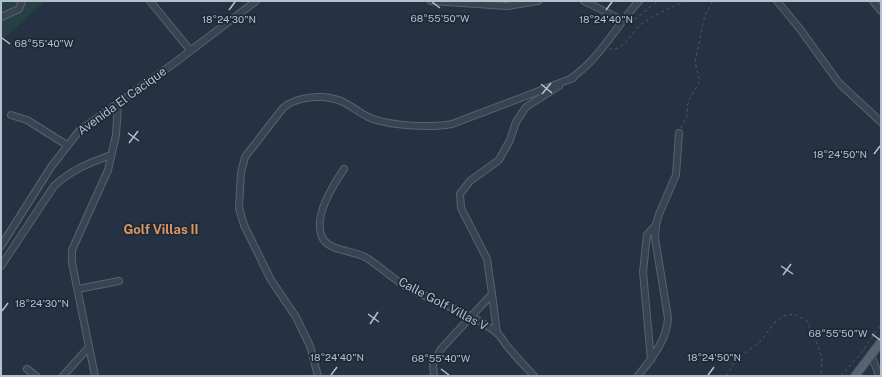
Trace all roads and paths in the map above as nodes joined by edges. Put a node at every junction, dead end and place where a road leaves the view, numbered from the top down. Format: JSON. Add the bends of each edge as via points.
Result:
{"nodes":[{"id":1,"x":22,"y":1,"type":"edge"},
{"id":2,"x":150,"y":1,"type":"edge"},
{"id":3,"x":256,"y":1,"type":"edge"},
{"id":4,"x":431,"y":1,"type":"edge"},
{"id":5,"x":538,"y":1,"type":"edge"},
{"id":6,"x":584,"y":1,"type":"edge"},
{"id":7,"x":639,"y":1,"type":"edge"},
{"id":8,"x":658,"y":1,"type":"edge"},
{"id":9,"x":686,"y":1,"type":"edge"},
{"id":10,"x":713,"y":1,"type":"edge"},
{"id":11,"x":777,"y":1,"type":"edge"},
{"id":12,"x":873,"y":1,"type":"edge"},
{"id":13,"x":508,"y":3,"type":"edge"},
{"id":14,"x":881,"y":11,"type":"edge"},
{"id":15,"x":1,"y":17,"type":"edge"},
{"id":16,"x":622,"y":20,"type":"junction"},
{"id":17,"x":629,"y":23,"type":"dead end"},
{"id":18,"x":603,"y":47,"type":"junction"},
{"id":19,"x":190,"y":50,"type":"junction"},
{"id":20,"x":573,"y":78,"type":"junction"},
{"id":21,"x":118,"y":104,"type":"junction"},
{"id":22,"x":11,"y":115,"type":"dead end"},
{"id":23,"x":881,"y":122,"type":"edge"},
{"id":24,"x":679,"y":133,"type":"joint"},
{"id":25,"x":67,"y":144,"type":"junction"},
{"id":26,"x":111,"y":155,"type":"junction"},
{"id":27,"x":344,"y":169,"type":"dead end"},
{"id":28,"x":656,"y":225,"type":"junction"},
{"id":29,"x":1,"y":246,"type":"edge"},
{"id":30,"x":1,"y":266,"type":"edge"},
{"id":31,"x":119,"y":281,"type":"dead end"},
{"id":32,"x":78,"y":289,"type":"junction"},
{"id":33,"x":492,"y":294,"type":"junction"},
{"id":34,"x":469,"y":317,"type":"junction"},
{"id":35,"x":881,"y":324,"type":"edge"},
{"id":36,"x":497,"y":332,"type":"junction"},
{"id":37,"x":881,"y":342,"type":"edge"},
{"id":38,"x":89,"y":347,"type":"junction"},
{"id":39,"x":872,"y":354,"type":"junction"},
{"id":40,"x":651,"y":360,"type":"junction"},
{"id":41,"x":27,"y":369,"type":"dead end"},
{"id":42,"x":36,"y":376,"type":"edge"},
{"id":43,"x":63,"y":376,"type":"edge"},
{"id":44,"x":96,"y":376,"type":"edge"},
{"id":45,"x":318,"y":376,"type":"edge"},
{"id":46,"x":434,"y":376,"type":"edge"},
{"id":47,"x":534,"y":376,"type":"edge"},
{"id":48,"x":638,"y":376,"type":"edge"},
{"id":49,"x":726,"y":376,"type":"edge"},
{"id":50,"x":821,"y":376,"type":"edge"},
{"id":51,"x":840,"y":376,"type":"edge"},
{"id":52,"x":855,"y":376,"type":"edge"},
{"id":53,"x":879,"y":376,"type":"edge"}],
"edges":[{"from":1,"to":15,"type":"street","via":[[19,9]]},
{"from":2,"to":19,"type":"street"},
{"from":3,"to":19,"type":"street","name":"Avenida El Cacique"},
{"from":4,"to":13,"type":"street"},
{"from":5,"to":13,"type":"street"},
{"from":6,"to":16,"type":"street"},
{"from":7,"to":16,"type":"street"},
{"from":8,"to":17,"type":"path"},
{"from":9,"to":18,"type":"path","via":[[640,26],[622,46],[614,50]]},
{"from":10,"to":24,"type":"path","via":[[705,16],[695,62],[700,82],[689,100],[688,113]]},
{"from":11,"to":23,"type":"street","via":[[839,83]]},
{"from":12,"to":14,"type":"street"},
{"from":16,"to":18,"type":"street"},
{"from":18,"to":20,"type":"street"},
{"from":19,"to":21,"type":"street","name":"Avenida El Cacique"},
{"from":20,"to":33,"type":"street","via":[[526,107],[516,122],[499,160],[470,181],[460,194],[461,208],[487,259]]},
{"from":20,"to":45,"type":"street","via":[[452,124],[438,126],[383,122],[364,116],[347,104],[334,99],[303,98],[290,102],[283,108],[245,157],[239,208],[244,225],[271,280],[296,317],[310,346]]},
{"from":21,"to":25,"type":"street","name":"Avenida El Cacique","via":[[79,131]]},
{"from":21,"to":26,"type":"street","via":[[116,135]]},
{"from":22,"to":25,"type":"street","via":[[27,120]]},
{"from":24,"to":28,"type":"street","via":[[676,175]]},
{"from":25,"to":29,"type":"street","name":"Avenida El Cacique"},
{"from":26,"to":30,"type":"street","via":[[65,175],[54,186]]},
{"from":26,"to":32,"type":"street","via":[[108,170],[72,250]]},
{"from":27,"to":34,"type":"street","name":"Calle Golf Villas V","via":[[332,188],[320,221],[321,236],[325,241],[369,259],[403,285]]},
{"from":28,"to":40,"type":"street","via":[[647,235],[643,267]]},
{"from":28,"to":40,"type":"street","via":[[655,238],[668,318],[667,329]]},
{"from":31,"to":32,"type":"street"},
{"from":32,"to":38,"type":"street"},
{"from":33,"to":34,"type":"street"},
{"from":33,"to":36,"type":"street"},
{"from":34,"to":36,"type":"street","name":"Calle Golf Villas V"},
{"from":34,"to":46,"type":"street","via":[[436,357],[433,364]]},
{"from":35,"to":51,"type":"path","via":[[862,352]]},
{"from":36,"to":47,"type":"street","name":"Calle Golf Villas V"},
{"from":37,"to":39,"type":"main road"},
{"from":38,"to":43,"type":"street"},
{"from":38,"to":44,"type":"street"},
{"from":39,"to":52,"type":"main road"},
{"from":39,"to":53,"type":"street"},
{"from":40,"to":48,"type":"street"},
{"from":41,"to":42,"type":"street"},
{"from":49,"to":50,"type":"path","via":[[736,360],[761,341],[774,323],[784,316],[794,314],[807,321],[816,341],[822,358]]}]}
